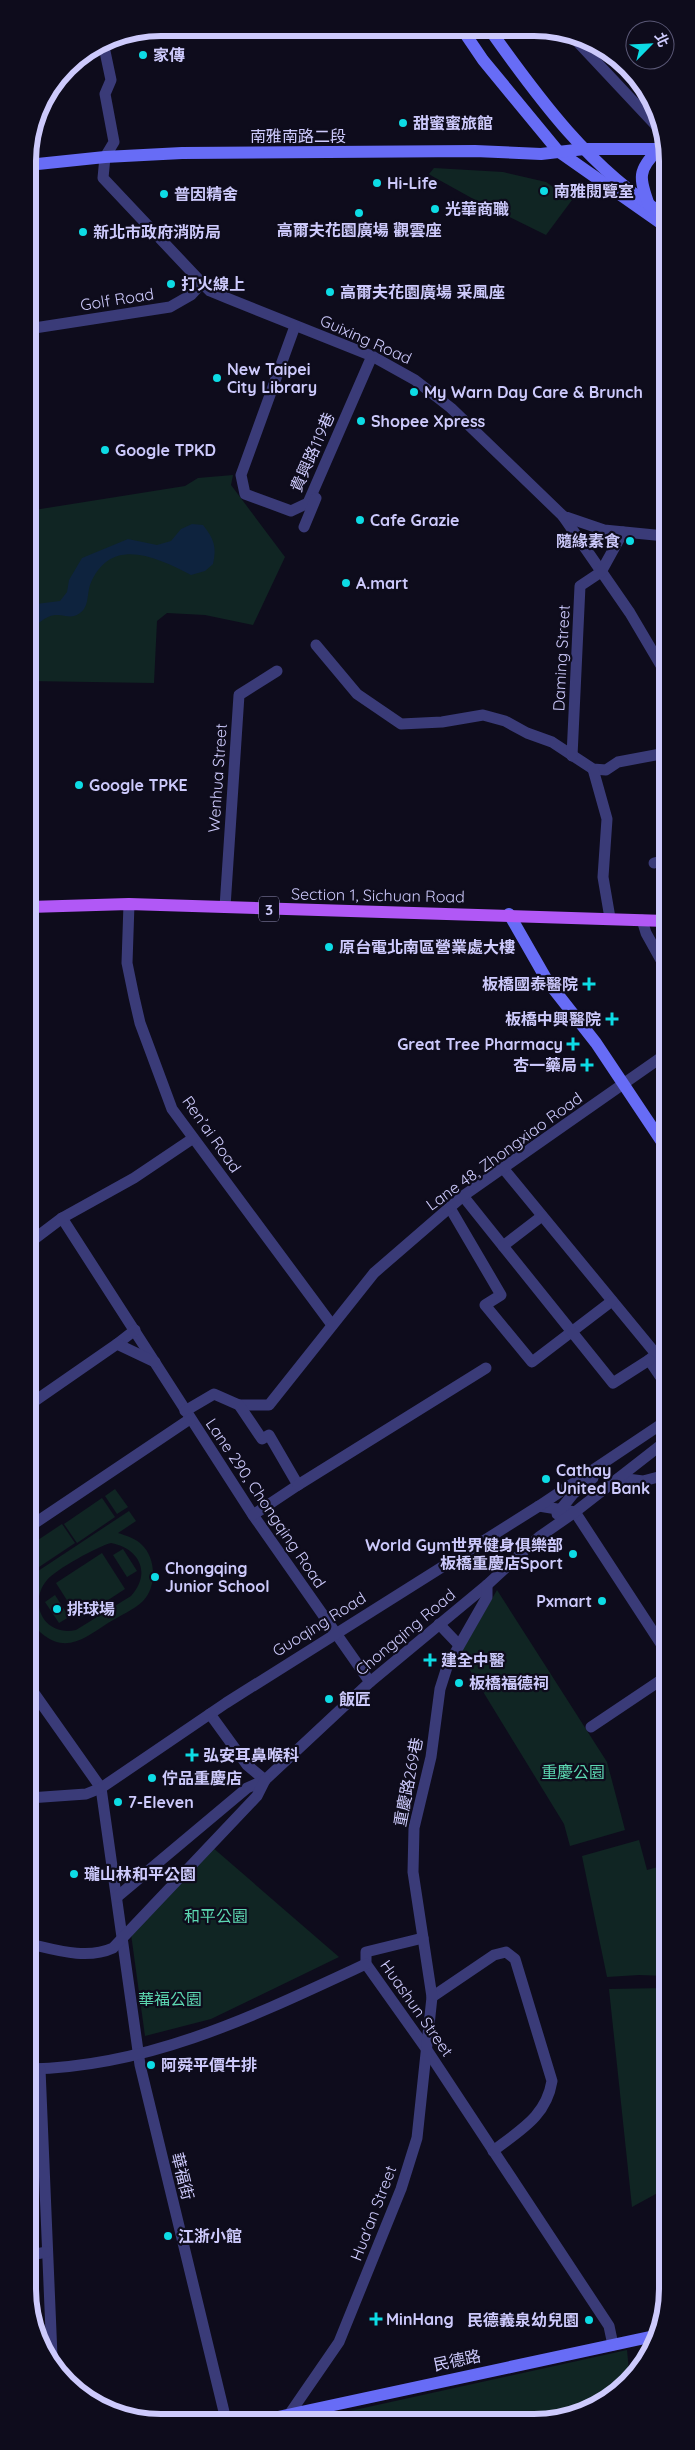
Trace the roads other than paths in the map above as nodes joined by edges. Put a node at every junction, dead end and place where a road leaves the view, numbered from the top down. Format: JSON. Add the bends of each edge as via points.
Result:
{"nodes":[{"id":1,"x":466,"y":36,"type":"edge"},
{"id":2,"x":495,"y":36,"type":"edge"},
{"id":3,"x":581,"y":46,"type":"edge"},
{"id":4,"x":105,"y":50,"type":"edge"},
{"id":5,"x":652,"y":121,"type":"edge"},
{"id":6,"x":584,"y":149,"type":"junction"},
{"id":7,"x":658,"y":149,"type":"edge"},
{"id":8,"x":563,"y":151,"type":"junction"},
{"id":9,"x":658,"y":153,"type":"edge"},
{"id":10,"x":105,"y":157,"type":"junction"},
{"id":11,"x":37,"y":164,"type":"edge"},
{"id":12,"x":648,"y":205,"type":"junction"},
{"id":13,"x":659,"y":211,"type":"edge"},
{"id":14,"x":659,"y":222,"type":"edge"},
{"id":15,"x":202,"y":283,"type":"junction"},
{"id":16,"x":295,"y":326,"type":"junction"},
{"id":17,"x":37,"y":328,"type":"edge"},
{"id":18,"x":372,"y":356,"type":"junction"},
{"id":19,"x":358,"y":400,"type":"dead end"},
{"id":20,"x":563,"y":516,"type":"junction"},
{"id":21,"x":304,"y":526,"type":"dead end"},
{"id":22,"x":623,"y":532,"type":"junction"},
{"id":23,"x":659,"y":535,"type":"edge"},
{"id":24,"x":602,"y":572,"type":"junction"},
{"id":25,"x":316,"y":645,"type":"dead end"},
{"id":26,"x":659,"y":662,"type":"edge"},
{"id":27,"x":277,"y":671,"type":"dead end"},
{"id":28,"x":659,"y":754,"type":"edge"},
{"id":29,"x":572,"y":756,"type":"junction"},
{"id":30,"x":593,"y":768,"type":"junction"},
{"id":31,"x":129,"y":904,"type":"junction"},
{"id":32,"x":37,"y":907,"type":"edge"},
{"id":33,"x":225,"y":907,"type":"junction"},
{"id":34,"x":509,"y":914,"type":"junction"},
{"id":35,"x":610,"y":918,"type":"junction"},
{"id":36,"x":642,"y":920,"type":"junction"},
{"id":37,"x":659,"y":921,"type":"edge"},
{"id":38,"x":659,"y":955,"type":"edge"},
{"id":39,"x":659,"y":1059,"type":"edge"},
{"id":40,"x":624,"y":1085,"type":"junction"},
{"id":41,"x":659,"y":1137,"type":"edge"},
{"id":42,"x":192,"y":1139,"type":"junction"},
{"id":43,"x":503,"y":1168,"type":"junction"},
{"id":44,"x":463,"y":1196,"type":"junction"},
{"id":45,"x":450,"y":1208,"type":"junction"},
{"id":46,"x":542,"y":1216,"type":"junction"},
{"id":47,"x":62,"y":1218,"type":"junction"},
{"id":48,"x":36,"y":1237,"type":"edge"},
{"id":49,"x":503,"y":1246,"type":"junction"},
{"id":50,"x":612,"y":1301,"type":"junction"},
{"id":51,"x":332,"y":1325,"type":"junction"},
{"id":52,"x":135,"y":1330,"type":"junction"},
{"id":53,"x":573,"y":1332,"type":"junction"},
{"id":54,"x":117,"y":1344,"type":"junction"},
{"id":55,"x":648,"y":1360,"type":"junction"},
{"id":56,"x":157,"y":1363,"type":"junction"},
{"id":57,"x":486,"y":1368,"type":"dead end"},
{"id":58,"x":658,"y":1374,"type":"edge"},
{"id":59,"x":36,"y":1400,"type":"edge"},
{"id":60,"x":239,"y":1405,"type":"junction"},
{"id":61,"x":187,"y":1415,"type":"junction"},
{"id":62,"x":658,"y":1426,"type":"edge"},
{"id":63,"x":658,"y":1446,"type":"edge"},
{"id":64,"x":619,"y":1452,"type":"junction"},
{"id":65,"x":658,"y":1477,"type":"edge"},
{"id":66,"x":619,"y":1478,"type":"junction"},
{"id":67,"x":298,"y":1485,"type":"junction"},
{"id":68,"x":539,"y":1506,"type":"junction"},
{"id":69,"x":561,"y":1510,"type":"junction"},
{"id":70,"x":575,"y":1512,"type":"junction"},
{"id":71,"x":253,"y":1515,"type":"junction"},
{"id":72,"x":36,"y":1522,"type":"edge"},
{"id":73,"x":539,"y":1537,"type":"junction"},
{"id":74,"x":488,"y":1585,"type":"junction"},
{"id":75,"x":439,"y":1624,"type":"junction"},
{"id":76,"x":335,"y":1633,"type":"junction"},
{"id":77,"x":658,"y":1640,"type":"edge"},
{"id":78,"x":459,"y":1645,"type":"junction"},
{"id":79,"x":370,"y":1682,"type":"junction"},
{"id":80,"x":658,"y":1682,"type":"edge"},
{"id":81,"x":36,"y":1696,"type":"edge"},
{"id":82,"x":210,"y":1714,"type":"junction"},
{"id":83,"x":591,"y":1727,"type":"dead end"},
{"id":84,"x":265,"y":1780,"type":"junction"},
{"id":85,"x":101,"y":1788,"type":"junction"},
{"id":86,"x":36,"y":1798,"type":"edge"},
{"id":87,"x":117,"y":1897,"type":"junction"},
{"id":88,"x":124,"y":1937,"type":"junction"},
{"id":89,"x":423,"y":1938,"type":"junction"},
{"id":90,"x":36,"y":1945,"type":"edge"},
{"id":91,"x":366,"y":1964,"type":"junction"},
{"id":92,"x":432,"y":1997,"type":"junction"},
{"id":93,"x":425,"y":2047,"type":"junction"},
{"id":94,"x":138,"y":2056,"type":"junction"},
{"id":95,"x":36,"y":2069,"type":"edge"},
{"id":96,"x":36,"y":2086,"type":"edge"},
{"id":97,"x":493,"y":2151,"type":"junction"},
{"id":98,"x":47,"y":2252,"type":"junction"},
{"id":99,"x":36,"y":2254,"type":"edge"},
{"id":100,"x":649,"y":2337,"type":"edge"},
{"id":101,"x":613,"y":2344,"type":"junction"},
{"id":102,"x":52,"y":2349,"type":"edge"},
{"id":103,"x":225,"y":2414,"type":"edge"},
{"id":104,"x":290,"y":2414,"type":"edge"},
{"id":105,"x":301,"y":2414,"type":"edge"}],
"edges":[{"from":1,"to":8,"type":"street","via":[[483,60]]},
{"from":2,"to":6,"type":"street","via":[[545,104]]},
{"from":3,"to":5,"type":"street"},
{"from":4,"to":10,"type":"street","via":[[111,80],[105,94],[114,142]]},
{"from":6,"to":7,"type":"street","name":"南雅南路二段"},
{"from":6,"to":8,"type":"street","name":"南雅南路二段"},
{"from":6,"to":12,"type":"street"},
{"from":8,"to":10,"type":"street","name":"南雅南路二段","via":[[540,154],[475,151],[182,153]]},
{"from":8,"to":14,"type":"street"},
{"from":9,"to":12,"type":"street","via":[[642,170],[640,181]]},
{"from":10,"to":11,"type":"street","name":"南雅南路二段"},
{"from":10,"to":15,"type":"street","name":"Guixing Road","via":[[103,178]]},
{"from":12,"to":13,"type":"street"},
{"from":15,"to":16,"type":"street","name":"Guixing Road","via":[[210,291]]},
{"from":15,"to":17,"type":"street","name":"Golf Road","via":[[191,295],[170,308]]},
{"from":16,"to":18,"type":"street","name":"Guixing Road"},
{"from":16,"to":18,"type":"street","name":"貴興路119巷","via":[[241,475],[245,494],[291,510],[308,503]]},
{"from":18,"to":20,"type":"street","name":"Guixing Road","via":[[415,380],[450,408]]},
{"from":19,"to":21,"type":"street"},
{"from":20,"to":22,"type":"street","name":"Guixing Road","via":[[604,530]]},
{"from":20,"to":24,"type":"street"},
{"from":22,"to":23,"type":"street","name":"Guixing Road"},
{"from":22,"to":24,"type":"street"},
{"from":24,"to":26,"type":"street"},
{"from":24,"to":29,"type":"street","name":"Daming Street","via":[[580,586]]},
{"from":25,"to":29,"type":"street","via":[[357,694],[401,724],[442,722],[482,715],[505,721],[552,742]]},
{"from":27,"to":33,"type":"street","name":"Wenhua Street","via":[[239,695]]},
{"from":28,"to":30,"type":"street","via":[[618,762],[606,770]]},
{"from":29,"to":30,"type":"street"},
{"from":30,"to":35,"type":"street","via":[[607,819],[603,877]]},
{"from":31,"to":32,"type":"main road","name":"Section 1, Sichuan Road","number":"3"},
{"from":31,"to":33,"type":"main road","name":"Section 1, Sichuan Road","number":"3"},
{"from":31,"to":42,"type":"street","name":"Ren’ai Road","via":[[127,963],[140,1023],[172,1109]]},
{"from":33,"to":34,"type":"main road","name":"Section 1, Sichuan Road","number":"3"},
{"from":34,"to":35,"type":"main road","name":"Section 1, Sichuan Road","number":"3"},
{"from":34,"to":40,"type":"street","via":[[548,982]]},
{"from":35,"to":36,"type":"main road","name":"Section 1, Sichuan Road","number":"3"},
{"from":36,"to":37,"type":"main road","name":"Section 1, Sichuan Road","number":"3"},
{"from":36,"to":38,"type":"street"},
{"from":39,"to":40,"type":"street","name":"Lane 48, Zhongxiao Road"},
{"from":40,"to":41,"type":"street"},
{"from":40,"to":43,"type":"street","name":"Lane 48, Zhongxiao Road"},
{"from":42,"to":47,"type":"street","via":[[134,1178]]},
{"from":42,"to":51,"type":"street","name":"Ren’ai Road"},
{"from":43,"to":44,"type":"street","name":"Lane 48, Zhongxiao Road"},
{"from":43,"to":46,"type":"street"},
{"from":44,"to":45,"type":"street","name":"Lane 48, Zhongxiao Road"},
{"from":44,"to":49,"type":"street"},
{"from":45,"to":51,"type":"street","name":"Lane 48, Zhongxiao Road","via":[[374,1273]]},
{"from":45,"to":53,"type":"street","via":[[501,1295],[485,1305],[532,1362]]},
{"from":46,"to":49,"type":"street"},
{"from":46,"to":50,"type":"street"},
{"from":47,"to":48,"type":"street"},
{"from":47,"to":52,"type":"street","name":"Lane 290, Chongqing Road"},
{"from":49,"to":53,"type":"street"},
{"from":50,"to":53,"type":"street"},
{"from":50,"to":55,"type":"street","via":[[656,1354]]},
{"from":51,"to":60,"type":"street","name":"Lane 48, Zhongxiao Road","via":[[270,1405]]},
{"from":52,"to":54,"type":"street"},
{"from":52,"to":56,"type":"street","name":"Lane 290, Chongqing Road"},
{"from":53,"to":55,"type":"street","via":[[613,1383]]},
{"from":54,"to":56,"type":"street"},
{"from":54,"to":59,"type":"street"},
{"from":55,"to":58,"type":"street"},
{"from":56,"to":61,"type":"street","name":"Lane 290, Chongqing Road"},
{"from":57,"to":67,"type":"street"},
{"from":60,"to":61,"type":"street","via":[[214,1394]]},
{"from":60,"to":67,"type":"street","via":[[262,1439],[269,1435]]},
{"from":61,"to":71,"type":"street","name":"Lane 290, Chongqing Road"},
{"from":61,"to":72,"type":"street"},
{"from":62,"to":64,"type":"street"},
{"from":63,"to":66,"type":"street","name":"Chongqing Road"},
{"from":64,"to":68,"type":"street","name":"Guoqing Road"},
{"from":64,"to":69,"type":"street","via":[[600,1473],[573,1494]]},
{"from":65,"to":66,"type":"street","via":[[643,1481]]},
{"from":66,"to":70,"type":"street","name":"Chongqing Road"},
{"from":67,"to":71,"type":"street"},
{"from":68,"to":69,"type":"street"},
{"from":68,"to":76,"type":"street","name":"Guoqing Road"},
{"from":69,"to":70,"type":"street"},
{"from":69,"to":73,"type":"street"},
{"from":70,"to":73,"type":"street","name":"Chongqing Road"},
{"from":70,"to":77,"type":"street"},
{"from":71,"to":76,"type":"street","name":"Lane 290, Chongqing Road"},
{"from":73,"to":74,"type":"street","name":"Chongqing Road"},
{"from":74,"to":75,"type":"street","name":"Chongqing Road"},
{"from":74,"to":78,"type":"street","name":"重慶路269巷","via":[[487,1597]]},
{"from":75,"to":78,"type":"street"},
{"from":75,"to":79,"type":"street","name":"Chongqing Road"},
{"from":76,"to":79,"type":"street","name":"Lane 290, Chongqing Road"},
{"from":76,"to":82,"type":"street","name":"Guoqing Road"},
{"from":78,"to":89,"type":"street","name":"重慶路269巷","via":[[440,1690],[431,1757],[414,1828],[413,1872]]},
{"from":79,"to":84,"type":"street","name":"Chongqing Road"},
{"from":80,"to":83,"type":"street"},
{"from":81,"to":85,"type":"street"},
{"from":82,"to":84,"type":"street","via":[[247,1765]]},
{"from":82,"to":85,"type":"street","name":"Guoqing Road"},
{"from":84,"to":87,"type":"street","name":"Chongqing Road","via":[[247,1788]]},
{"from":84,"to":88,"type":"street","name":"Chongqing Road","via":[[257,1796]]},
{"from":85,"to":86,"type":"street","name":"Guoqing Road","via":[[86,1794]]},
{"from":85,"to":87,"type":"street"},
{"from":87,"to":88,"type":"street"},
{"from":88,"to":90,"type":"street","name":"Chongqing Road","via":[[113,1948],[98,1953],[70,1953]]},
{"from":88,"to":94,"type":"street","name":"華福街"},
{"from":89,"to":91,"type":"street","via":[[366,1952]]},
{"from":89,"to":92,"type":"street","name":"重慶路269巷"},
{"from":91,"to":93,"type":"street","name":"Huashun Street"},
{"from":91,"to":94,"type":"street","name":"Huashun Street","via":[[221,2029]]},
{"from":92,"to":93,"type":"street","name":"Hua'an Street"},
{"from":92,"to":97,"type":"street","via":[[494,1955],[506,1952],[515,1959],[552,2081],[549,2096],[535,2118]]},
{"from":93,"to":97,"type":"street","name":"Huashun Street"},
{"from":93,"to":104,"type":"street","name":"Hua'an Street","via":[[416,2138],[401,2188],[339,2342]]},
{"from":94,"to":95,"type":"street","name":"Huashun Street","via":[[81,2067]]},
{"from":94,"to":103,"type":"street","name":"華福街"},
{"from":96,"to":98,"type":"street"},
{"from":97,"to":101,"type":"street","name":"Huashun Street","via":[[609,2326]]},
{"from":98,"to":99,"type":"street"},
{"from":98,"to":102,"type":"street"},
{"from":100,"to":101,"type":"street","name":"民德路"},
{"from":101,"to":105,"type":"street","name":"民德路"}]}
